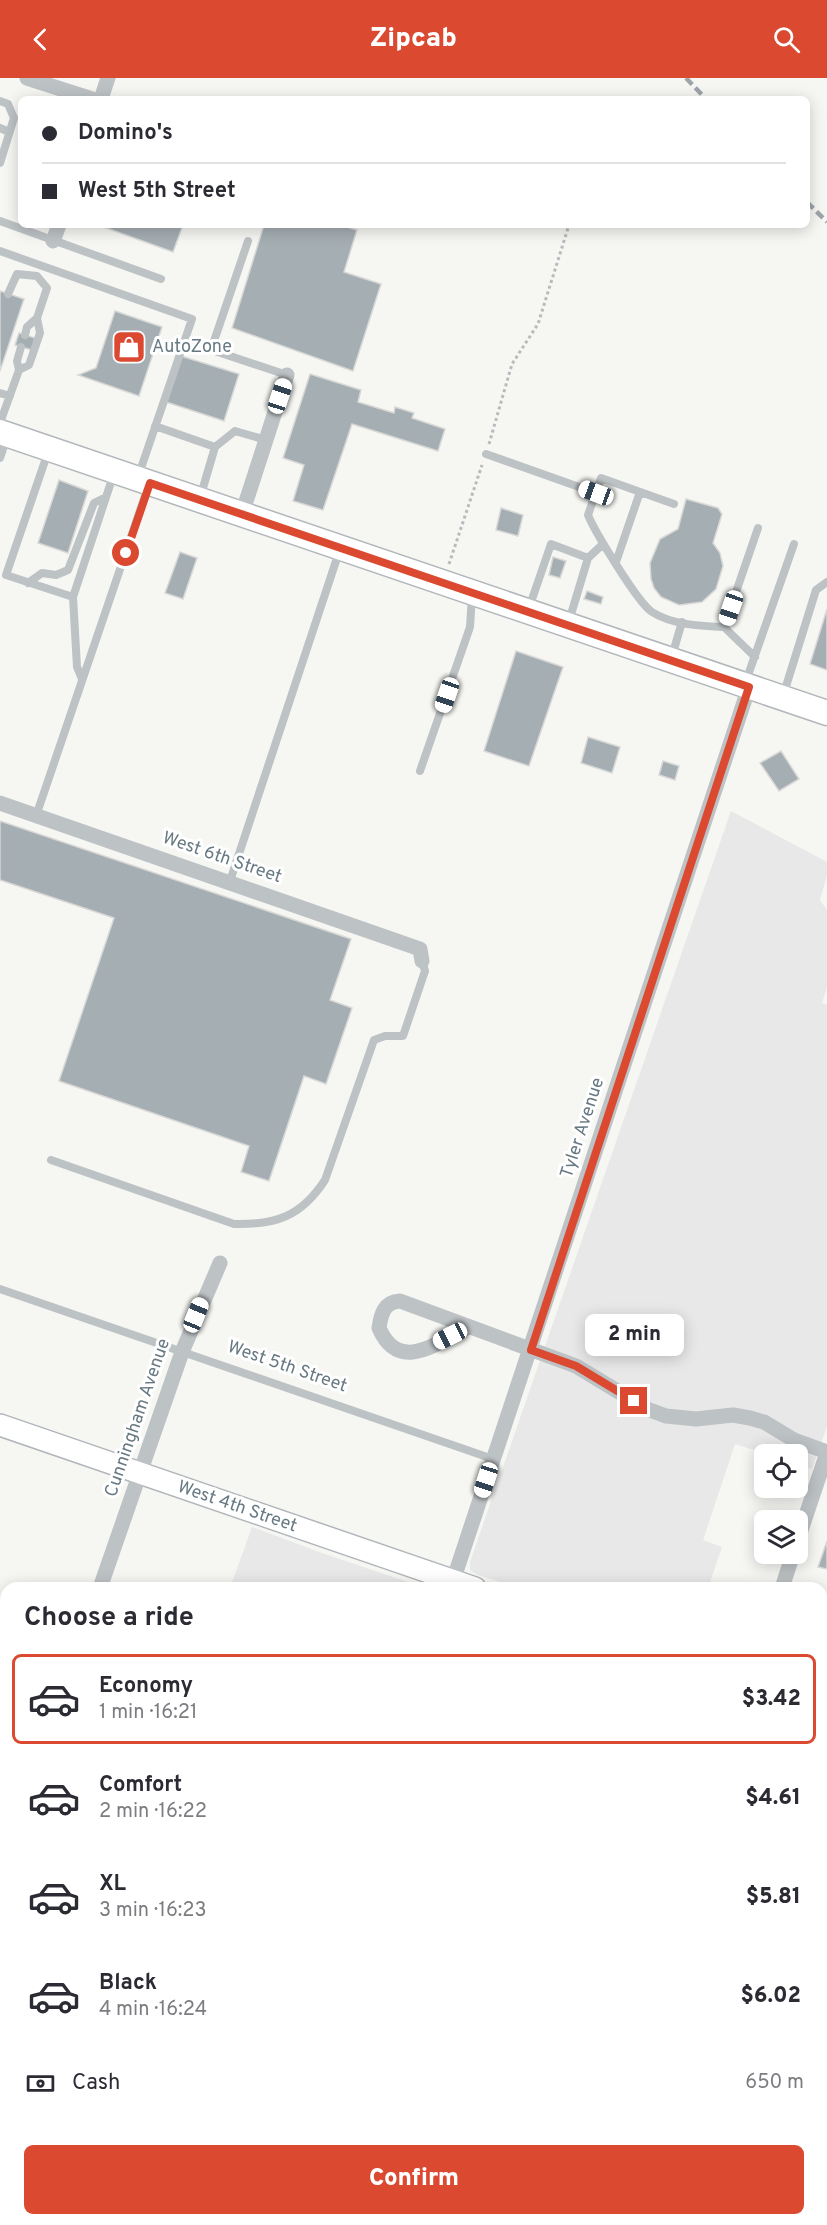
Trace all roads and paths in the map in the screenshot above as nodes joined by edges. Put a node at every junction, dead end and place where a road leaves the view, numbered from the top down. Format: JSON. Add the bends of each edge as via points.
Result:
{"nodes":[{"id":1,"x":27,"y":78,"type":"edge"},
{"id":2,"x":108,"y":78,"type":"edge"},
{"id":3,"x":83,"y":96,"type":"edge"},
{"id":4,"x":102,"y":96,"type":"edge"},
{"id":5,"x":0,"y":101,"type":"edge"},
{"id":6,"x":0,"y":128,"type":"edge"},
{"id":7,"x":9,"y":132,"type":"junction"},
{"id":8,"x":1,"y":158,"type":"edge"},
{"id":9,"x":0,"y":221,"type":"edge"},
{"id":10,"x":18,"y":228,"type":"edge"},
{"id":11,"x":19,"y":228,"type":"edge"},
{"id":12,"x":57,"y":228,"type":"edge"},
{"id":13,"x":568,"y":228,"type":"edge"},
{"id":14,"x":53,"y":241,"type":"junction"},
{"id":15,"x":248,"y":241,"type":"dead end"},
{"id":16,"x":0,"y":251,"type":"edge"},
{"id":17,"x":161,"y":279,"type":"dead end"},
{"id":18,"x":8,"y":294,"type":"dead end"},
{"id":19,"x":37,"y":318,"type":"junction"},
{"id":20,"x":25,"y":335,"type":"dead end"},
{"id":21,"x":184,"y":341,"type":"junction"},
{"id":22,"x":21,"y":347,"type":"dead end"},
{"id":23,"x":211,"y":350,"type":"junction"},
{"id":24,"x":19,"y":370,"type":"junction"},
{"id":25,"x":287,"y":375,"type":"joint"},
{"id":26,"x":0,"y":393,"type":"edge"},
{"id":27,"x":10,"y":396,"type":"junction"},
{"id":28,"x":155,"y":426,"type":"junction"},
{"id":29,"x":3,"y":430,"type":"edge"},
{"id":30,"x":267,"y":440,"type":"junction"},
{"id":31,"x":215,"y":447,"type":"junction"},
{"id":32,"x":49,"y":448,"type":"junction"},
{"id":33,"x":486,"y":454,"type":"junction"},
{"id":34,"x":0,"y":458,"type":"edge"},
{"id":35,"x":134,"y":477,"type":"junction"},
{"id":36,"x":640,"y":492,"type":"junction"},
{"id":37,"x":596,"y":493,"type":"junction"},
{"id":38,"x":106,"y":497,"type":"junction"},
{"id":39,"x":200,"y":500,"type":"junction"},
{"id":40,"x":674,"y":504,"type":"dead end"},
{"id":41,"x":242,"y":514,"type":"junction"},
{"id":42,"x":758,"y":528,"type":"dead end"},
{"id":43,"x":603,"y":544,"type":"junction"},
{"id":44,"x":794,"y":544,"type":"dead end"},
{"id":45,"x":341,"y":548,"type":"junction"},
{"id":46,"x":588,"y":558,"type":"junction"},
{"id":47,"x":616,"y":562,"type":"junction"},
{"id":48,"x":827,"y":582,"type":"edge"},
{"id":49,"x":28,"y":583,"type":"junction"},
{"id":50,"x":443,"y":583,"type":"junction"},
{"id":51,"x":472,"y":593,"type":"junction"},
{"id":52,"x":73,"y":597,"type":"junction"},
{"id":53,"x":528,"y":612,"type":"junction"},
{"id":54,"x":681,"y":622,"type":"junction"},
{"id":55,"x":567,"y":625,"type":"junction"},
{"id":56,"x":724,"y":627,"type":"junction"},
{"id":57,"x":755,"y":657,"type":"junction"},
{"id":58,"x":671,"y":661,"type":"junction"},
{"id":59,"x":82,"y":679,"type":"junction"},
{"id":60,"x":747,"y":686,"type":"junction"},
{"id":61,"x":782,"y":698,"type":"junction"},
{"id":62,"x":827,"y":713,"type":"edge"},
{"id":63,"x":420,"y":771,"type":"dead end"},
{"id":64,"x":0,"y":803,"type":"edge"},
{"id":65,"x":36,"y":816,"type":"junction"},
{"id":66,"x":230,"y":881,"type":"junction"},
{"id":67,"x":422,"y":961,"type":"joint"},
{"id":68,"x":51,"y":1160,"type":"dead end"},
{"id":69,"x":220,"y":1263,"type":"dead end"},
{"id":70,"x":0,"y":1289,"type":"edge"},
{"id":71,"x":468,"y":1327,"type":"junction"},
{"id":72,"x":531,"y":1350,"type":"junction"},
{"id":73,"x":182,"y":1352,"type":"junction"},
{"id":74,"x":0,"y":1425,"type":"edge"},
{"id":75,"x":827,"y":1453,"type":"edge"},
{"id":76,"x":493,"y":1459,"type":"junction"},
{"id":77,"x":139,"y":1473,"type":"junction"},
{"id":78,"x":808,"y":1510,"type":"edge"},
{"id":79,"x":790,"y":1564,"type":"edge"},
{"id":80,"x":102,"y":1582,"type":"edge"},
{"id":81,"x":444,"y":1582,"type":"edge"},
{"id":82,"x":453,"y":1582,"type":"edge"},
{"id":83,"x":784,"y":1582,"type":"edge"}],
"edges":[{"from":1,"to":3,"type":"street"},
{"from":2,"to":4,"type":"street"},
{"from":5,"to":7,"type":"lane","via":[[8,104],[14,118]]},
{"from":6,"to":7,"type":"lane"},
{"from":7,"to":8,"type":"lane"},
{"from":9,"to":10,"type":"lane"},
{"from":11,"to":14,"type":"lane"},
{"from":12,"to":14,"type":"street"},
{"from":13,"to":33,"type":"path","via":[[537,324],[512,364]]},
{"from":14,"to":17,"type":"lane"},
{"from":15,"to":23,"type":"lane"},
{"from":16,"to":21,"type":"lane","via":[[192,319]]},
{"from":18,"to":19,"type":"lane","via":[[17,274],[37,276],[47,288]]},
{"from":19,"to":20,"type":"lane"},
{"from":19,"to":24,"type":"lane","via":[[40,333],[29,365]]},
{"from":21,"to":23,"type":"lane"},
{"from":21,"to":28,"type":"lane"},
{"from":22,"to":24,"type":"lane"},
{"from":23,"to":25,"type":"lane"},
{"from":24,"to":27,"type":"lane"},
{"from":25,"to":30,"type":"street"},
{"from":26,"to":27,"type":"lane"},
{"from":27,"to":29,"type":"lane"},
{"from":28,"to":31,"type":"lane"},
{"from":28,"to":35,"type":"lane"},
{"from":29,"to":32,"type":"main road"},
{"from":29,"to":34,"type":"lane"},
{"from":30,"to":31,"type":"lane","via":[[235,431]]},
{"from":30,"to":41,"type":"street"},
{"from":31,"to":39,"type":"lane"},
{"from":32,"to":35,"type":"main road"},
{"from":32,"to":49,"type":"lane","via":[[6,575]]},
{"from":33,"to":37,"type":"lane"},
{"from":33,"to":50,"type":"path"},
{"from":35,"to":38,"type":"lane"},
{"from":35,"to":39,"type":"main road"},
{"from":35,"to":59,"type":"lane"},
{"from":36,"to":37,"type":"lane","via":[[601,478]]},
{"from":36,"to":40,"type":"lane"},
{"from":36,"to":47,"type":"lane"},
{"from":37,"to":43,"type":"lane","via":[[588,515]]},
{"from":38,"to":49,"type":"lane","via":[[94,503],[68,570],[56,575],[42,573]]},
{"from":38,"to":52,"type":"lane"},
{"from":39,"to":41,"type":"main road"},
{"from":41,"to":45,"type":"main road"},
{"from":42,"to":56,"type":"lane"},
{"from":43,"to":46,"type":"lane"},
{"from":43,"to":47,"type":"lane"},
{"from":44,"to":57,"type":"lane"},
{"from":45,"to":50,"type":"main road"},
{"from":45,"to":66,"type":"lane"},
{"from":46,"to":53,"type":"lane","via":[[551,544]]},
{"from":46,"to":55,"type":"lane"},
{"from":47,"to":54,"type":"lane","via":[[651,612]]},
{"from":48,"to":61,"type":"lane","via":[[816,590]]},
{"from":49,"to":52,"type":"lane"},
{"from":50,"to":51,"type":"main road"},
{"from":51,"to":53,"type":"main road"},
{"from":51,"to":63,"type":"lane","via":[[470,627]]},
{"from":52,"to":59,"type":"lane","via":[[77,667]]},
{"from":53,"to":55,"type":"main road"},
{"from":54,"to":56,"type":"lane"},
{"from":54,"to":58,"type":"lane"},
{"from":55,"to":58,"type":"main road"},
{"from":56,"to":57,"type":"lane"},
{"from":57,"to":60,"type":"lane"},
{"from":58,"to":60,"type":"main road"},
{"from":59,"to":65,"type":"lane"},
{"from":60,"to":61,"type":"main road"},
{"from":60,"to":72,"type":"street","name":"Tyler Avenue"},
{"from":61,"to":62,"type":"main road"},
{"from":64,"to":65,"type":"street","name":"West 6th Street"},
{"from":65,"to":66,"type":"street","name":"West 6th Street"},
{"from":66,"to":67,"type":"street","name":"West 6th Street","via":[[420,949]]},
{"from":67,"to":68,"type":"lane","via":[[425,971],[403,1036],[375,1040],[325,1180],[314,1198],[289,1215],[263,1224],[234,1224]]},
{"from":69,"to":73,"type":"street","name":"Cunningham Avenue"},
{"from":70,"to":73,"type":"lane","name":"West 5th Street"},
{"from":71,"to":71,"type":"street","via":[[400,1300],[386,1305],[379,1328],[389,1347],[414,1353]]},
{"from":71,"to":72,"type":"street"},
{"from":72,"to":75,"type":"street","via":[[576,1366],[647,1409],[666,1416],[750,1418]]},
{"from":72,"to":76,"type":"street","name":"Tyler Avenue"},
{"from":73,"to":76,"type":"lane","name":"West 5th Street"},
{"from":73,"to":77,"type":"street","name":"Cunningham Avenue"},
{"from":74,"to":77,"type":"street","name":"West 4th Street"},
{"from":75,"to":78,"type":"street"},
{"from":76,"to":82,"type":"street","name":"Tyler Avenue"},
{"from":77,"to":80,"type":"street","name":"Cunningham Avenue"},
{"from":77,"to":81,"type":"street","name":"West 4th Street"},
{"from":79,"to":83,"type":"street"}]}
